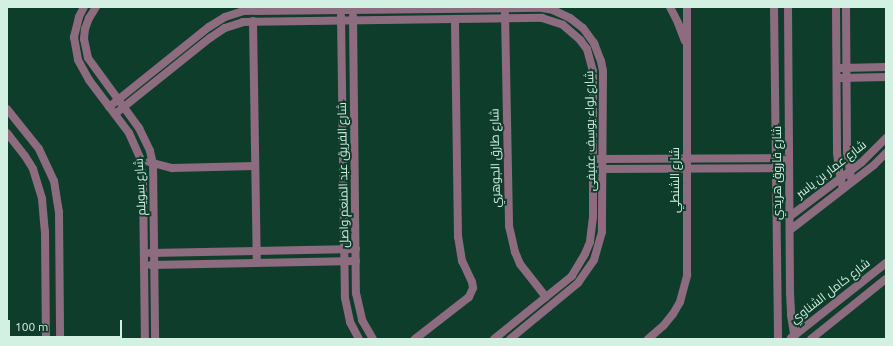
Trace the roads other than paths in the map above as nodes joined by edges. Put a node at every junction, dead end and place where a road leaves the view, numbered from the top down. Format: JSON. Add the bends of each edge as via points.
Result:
{"nodes":[{"id":1,"x":84,"y":7,"type":"edge"},
{"id":2,"x":96,"y":7,"type":"edge"},
{"id":3,"x":670,"y":7,"type":"edge"},
{"id":4,"x":687,"y":7,"type":"edge"},
{"id":5,"x":774,"y":7,"type":"edge"},
{"id":6,"x":788,"y":7,"type":"edge"},
{"id":7,"x":836,"y":7,"type":"edge"},
{"id":8,"x":846,"y":7,"type":"edge"},
{"id":9,"x":341,"y":8,"type":"edge"},
{"id":10,"x":353,"y":8,"type":"edge"},
{"id":11,"x":505,"y":8,"type":"edge"},
{"id":12,"x":505,"y":18,"type":"junction"},
{"id":13,"x":353,"y":19,"type":"junction"},
{"id":14,"x":455,"y":19,"type":"junction"},
{"id":15,"x":341,"y":20,"type":"junction"},
{"id":16,"x":253,"y":21,"type":"junction"},
{"id":17,"x":687,"y":46,"type":"junction"},
{"id":18,"x":886,"y":67,"type":"edge"},
{"id":19,"x":836,"y":68,"type":"junction"},
{"id":20,"x":846,"y":68,"type":"junction"},
{"id":21,"x":886,"y":77,"type":"edge"},
{"id":22,"x":836,"y":78,"type":"junction"},
{"id":23,"x":846,"y":78,"type":"junction"},
{"id":24,"x":118,"y":100,"type":"junction"},
{"id":25,"x":109,"y":107,"type":"junction"},
{"id":26,"x":124,"y":108,"type":"junction"},
{"id":27,"x":7,"y":109,"type":"edge"},
{"id":28,"x":115,"y":114,"type":"junction"},
{"id":29,"x":7,"y":133,"type":"edge"},
{"id":30,"x":886,"y":138,"type":"edge"},
{"id":31,"x":886,"y":153,"type":"edge"},
{"id":32,"x":140,"y":158,"type":"junction"},
{"id":33,"x":687,"y":158,"type":"junction"},
{"id":34,"x":775,"y":158,"type":"junction"},
{"id":35,"x":789,"y":158,"type":"junction"},
{"id":36,"x":593,"y":159,"type":"junction"},
{"id":37,"x":603,"y":159,"type":"junction"},
{"id":38,"x":153,"y":164,"type":"junction"},
{"id":39,"x":255,"y":166,"type":"junction"},
{"id":40,"x":687,"y":168,"type":"junction"},
{"id":41,"x":775,"y":168,"type":"junction"},
{"id":42,"x":789,"y":168,"type":"junction"},
{"id":43,"x":593,"y":169,"type":"junction"},
{"id":44,"x":603,"y":169,"type":"junction"},
{"id":45,"x":849,"y":172,"type":"junction"},
{"id":46,"x":840,"y":179,"type":"junction"},
{"id":47,"x":852,"y":182,"type":"junction"},
{"id":48,"x":843,"y":189,"type":"junction"},
{"id":49,"x":790,"y":217,"type":"junction"},
{"id":50,"x":790,"y":230,"type":"junction"},
{"id":51,"x":344,"y":249,"type":"junction"},
{"id":52,"x":356,"y":249,"type":"junction"},
{"id":53,"x":257,"y":251,"type":"junction"},
{"id":54,"x":154,"y":252,"type":"junction"},
{"id":55,"x":144,"y":253,"type":"junction"},
{"id":56,"x":344,"y":261,"type":"junction"},
{"id":57,"x":356,"y":261,"type":"junction"},
{"id":58,"x":257,"y":263,"type":"junction"},
{"id":59,"x":886,"y":263,"type":"edge"},
{"id":60,"x":144,"y":265,"type":"junction"},
{"id":61,"x":154,"y":265,"type":"junction"},
{"id":62,"x":886,"y":279,"type":"edge"},
{"id":63,"x":546,"y":297,"type":"junction"},
{"id":64,"x":793,"y":338,"type":"edge"},
{"id":65,"x":46,"y":339,"type":"edge"},
{"id":66,"x":60,"y":339,"type":"edge"},
{"id":67,"x":145,"y":339,"type":"edge"},
{"id":68,"x":155,"y":339,"type":"edge"},
{"id":69,"x":359,"y":339,"type":"edge"},
{"id":70,"x":373,"y":339,"type":"edge"},
{"id":71,"x":415,"y":339,"type":"edge"},
{"id":72,"x":494,"y":339,"type":"edge"},
{"id":73,"x":510,"y":339,"type":"edge"},
{"id":74,"x":648,"y":339,"type":"edge"},
{"id":75,"x":778,"y":339,"type":"edge"},
{"id":76,"x":811,"y":339,"type":"edge"}],
"edges":[{"from":1,"to":25,"type":"street","name":"شارع سويلم","via":[[76,26],[74,49],[83,71]]},
{"from":2,"to":24,"type":"street","name":"شارع سويلم","via":[[88,18],[85,29],[85,49],[93,67]]},
{"from":3,"to":17,"type":"street"},
{"from":4,"to":17,"type":"street","name":"شارع الشنطي"},
{"from":5,"to":34,"type":"street","name":"شارع فاروق هريدي"},
{"from":6,"to":35,"type":"street","name":"شارع فاروق هريدي"},
{"from":7,"to":19,"type":"street"},
{"from":8,"to":20,"type":"street"},
{"from":9,"to":10,"type":"street","name":"شارع لواء يوسف عفيفى"},
{"from":9,"to":15,"type":"street","name":"شارع الفريق عبد المنعم واصل"},
{"from":9,"to":24,"type":"street","name":"شارع لواء يوسف عفيفى","via":[[253,10],[225,17],[208,27]]},
{"from":10,"to":11,"type":"street","name":"شارع لواء يوسف عفيفى"},
{"from":10,"to":13,"type":"street","name":"شارع الفريق عبد المنعم واصل"},
{"from":11,"to":12,"type":"street","name":"شارع طارق الجوهري"},
{"from":11,"to":37,"type":"street","name":"شارع لواء يوسف عفيفى","via":[[553,10],[577,22],[591,39],[598,51],[603,71]]},
{"from":12,"to":14,"type":"street","name":"شارع لواء يوسف عفيفى"},
{"from":12,"to":36,"type":"street","name":"شارع لواء يوسف عفيفى","via":[[542,18],[553,21],[573,32],[587,50],[593,71]]},
{"from":12,"to":63,"type":"street","name":"شارع طارق الجوهري","via":[[508,226],[514,252],[520,264]]},
{"from":13,"to":14,"type":"street","name":"شارع لواء يوسف عفيفى"},
{"from":13,"to":15,"type":"street","name":"شارع لواء يوسف عفيفى"},
{"from":13,"to":52,"type":"street","name":"شارع الفريق عبد المنعم واصل"},
{"from":14,"to":71,"type":"street","via":[[458,237],[462,261],[473,288],[469,297]]},
{"from":15,"to":16,"type":"street","name":"شارع لواء يوسف عفيفى"},
{"from":15,"to":51,"type":"street","name":"شارع الفريق عبد المنعم واصل"},
{"from":16,"to":26,"type":"street","name":"شارع لواء يوسف عفيفى","via":[[234,25],[210,38]]},
{"from":16,"to":39,"type":"street"},
{"from":17,"to":33,"type":"street","name":"شارع الشنطي"},
{"from":18,"to":20,"type":"street"},
{"from":19,"to":20,"type":"street"},
{"from":19,"to":22,"type":"street"},
{"from":20,"to":23,"type":"street"},
{"from":21,"to":23,"type":"street"},
{"from":22,"to":23,"type":"street"},
{"from":22,"to":46,"type":"street"},
{"from":23,"to":45,"type":"street"},
{"from":24,"to":25,"type":"street","name":"شارع لواء يوسف عفيفى"},
{"from":24,"to":26,"type":"street","name":"شارع سويلم"},
{"from":25,"to":28,"type":"street","name":"شارع سويلم"},
{"from":26,"to":28,"type":"street","name":"شارع لواء يوسف عفيفى"},
{"from":26,"to":38,"type":"street","name":"شارع سويلم","via":[[145,139]]},
{"from":27,"to":66,"type":"street","via":[[39,149],[54,181],[59,212]]},
{"from":28,"to":32,"type":"street","name":"شارع سويلم","via":[[131,137]]},
{"from":29,"to":65,"type":"street","via":[[33,169],[42,199],[45,231]]},
{"from":30,"to":45,"type":"street","name":"شارع عمار بن ياسر"},
{"from":31,"to":47,"type":"street","name":"شارع عمار بن ياسر"},
{"from":32,"to":38,"type":"street"},
{"from":32,"to":55,"type":"street","name":"شارع سويلم","via":[[143,176]]},
{"from":33,"to":34,"type":"street"},
{"from":33,"to":37,"type":"street"},
{"from":33,"to":40,"type":"street","name":"شارع الشنطي"},
{"from":34,"to":35,"type":"street"},
{"from":34,"to":41,"type":"street","name":"شارع فاروق هريدي"},
{"from":35,"to":42,"type":"street","name":"شارع فاروق هريدي"},
{"from":36,"to":37,"type":"street"},
{"from":36,"to":43,"type":"street","name":"شارع لواء يوسف عفيفى"},
{"from":37,"to":44,"type":"street","name":"شارع لواء يوسف عفيفى"},
{"from":38,"to":39,"type":"street","via":[[172,168]]},
{"from":38,"to":54,"type":"street","name":"شارع سويلم"},
{"from":39,"to":53,"type":"street"},
{"from":40,"to":41,"type":"street"},
{"from":40,"to":44,"type":"street"},
{"from":40,"to":74,"type":"street","name":"شارع الشنطي","via":[[687,275],[684,289],[673,314]]},
{"from":41,"to":42,"type":"street"},
{"from":41,"to":75,"type":"street","name":"شارع فاروق هريدي"},
{"from":42,"to":49,"type":"street","name":"شارع فاروق هريدي"},
{"from":43,"to":44,"type":"street"},
{"from":43,"to":63,"type":"street","name":"شارع لواء يوسف عفيفى","via":[[592,230],[585,254],[572,276]]},
{"from":44,"to":73,"type":"street","name":"شارع لواء يوسف عفيفى","via":[[602,232],[594,260],[572,288]]},
{"from":45,"to":46,"type":"street","name":"شارع عمار بن ياسر"},
{"from":45,"to":47,"type":"street"},
{"from":46,"to":48,"type":"street"},
{"from":46,"to":49,"type":"street","name":"شارع عمار بن ياسر"},
{"from":47,"to":48,"type":"street","name":"شارع عمار بن ياسر"},
{"from":48,"to":50,"type":"street","name":"شارع عمار بن ياسر"},
{"from":49,"to":50,"type":"street","name":"شارع فاروق هريدي"},
{"from":50,"to":64,"type":"street","name":"شارع فاروق هريدي"},
{"from":51,"to":52,"type":"street"},
{"from":51,"to":53,"type":"street"},
{"from":51,"to":56,"type":"street","name":"شارع الفريق عبد المنعم واصل"},
{"from":52,"to":57,"type":"street","name":"شارع الفريق عبد المنعم واصل"},
{"from":53,"to":54,"type":"street"},
{"from":53,"to":58,"type":"street"},
{"from":54,"to":55,"type":"street"},
{"from":54,"to":61,"type":"street","name":"شارع سويلم"},
{"from":55,"to":60,"type":"street","name":"شارع سويلم"},
{"from":56,"to":57,"type":"street"},
{"from":56,"to":58,"type":"street"},
{"from":56,"to":69,"type":"street","name":"شارع الفريق عبد المنعم واصل","via":[[347,310]]},
{"from":57,"to":70,"type":"street","name":"شارع الفريق عبد المنعم واصل","via":[[358,307]]},
{"from":58,"to":61,"type":"street"},
{"from":59,"to":64,"type":"street","name":"شارع كامل الشناوي"},
{"from":60,"to":61,"type":"street"},
{"from":60,"to":67,"type":"street","name":"شارع سويلم"},
{"from":61,"to":68,"type":"street","name":"شارع سويلم"},
{"from":62,"to":76,"type":"street","name":"شارع كامل الشناوي"},
{"from":63,"to":72,"type":"street","name":"شارع لواء يوسف عفيفى"}]}
